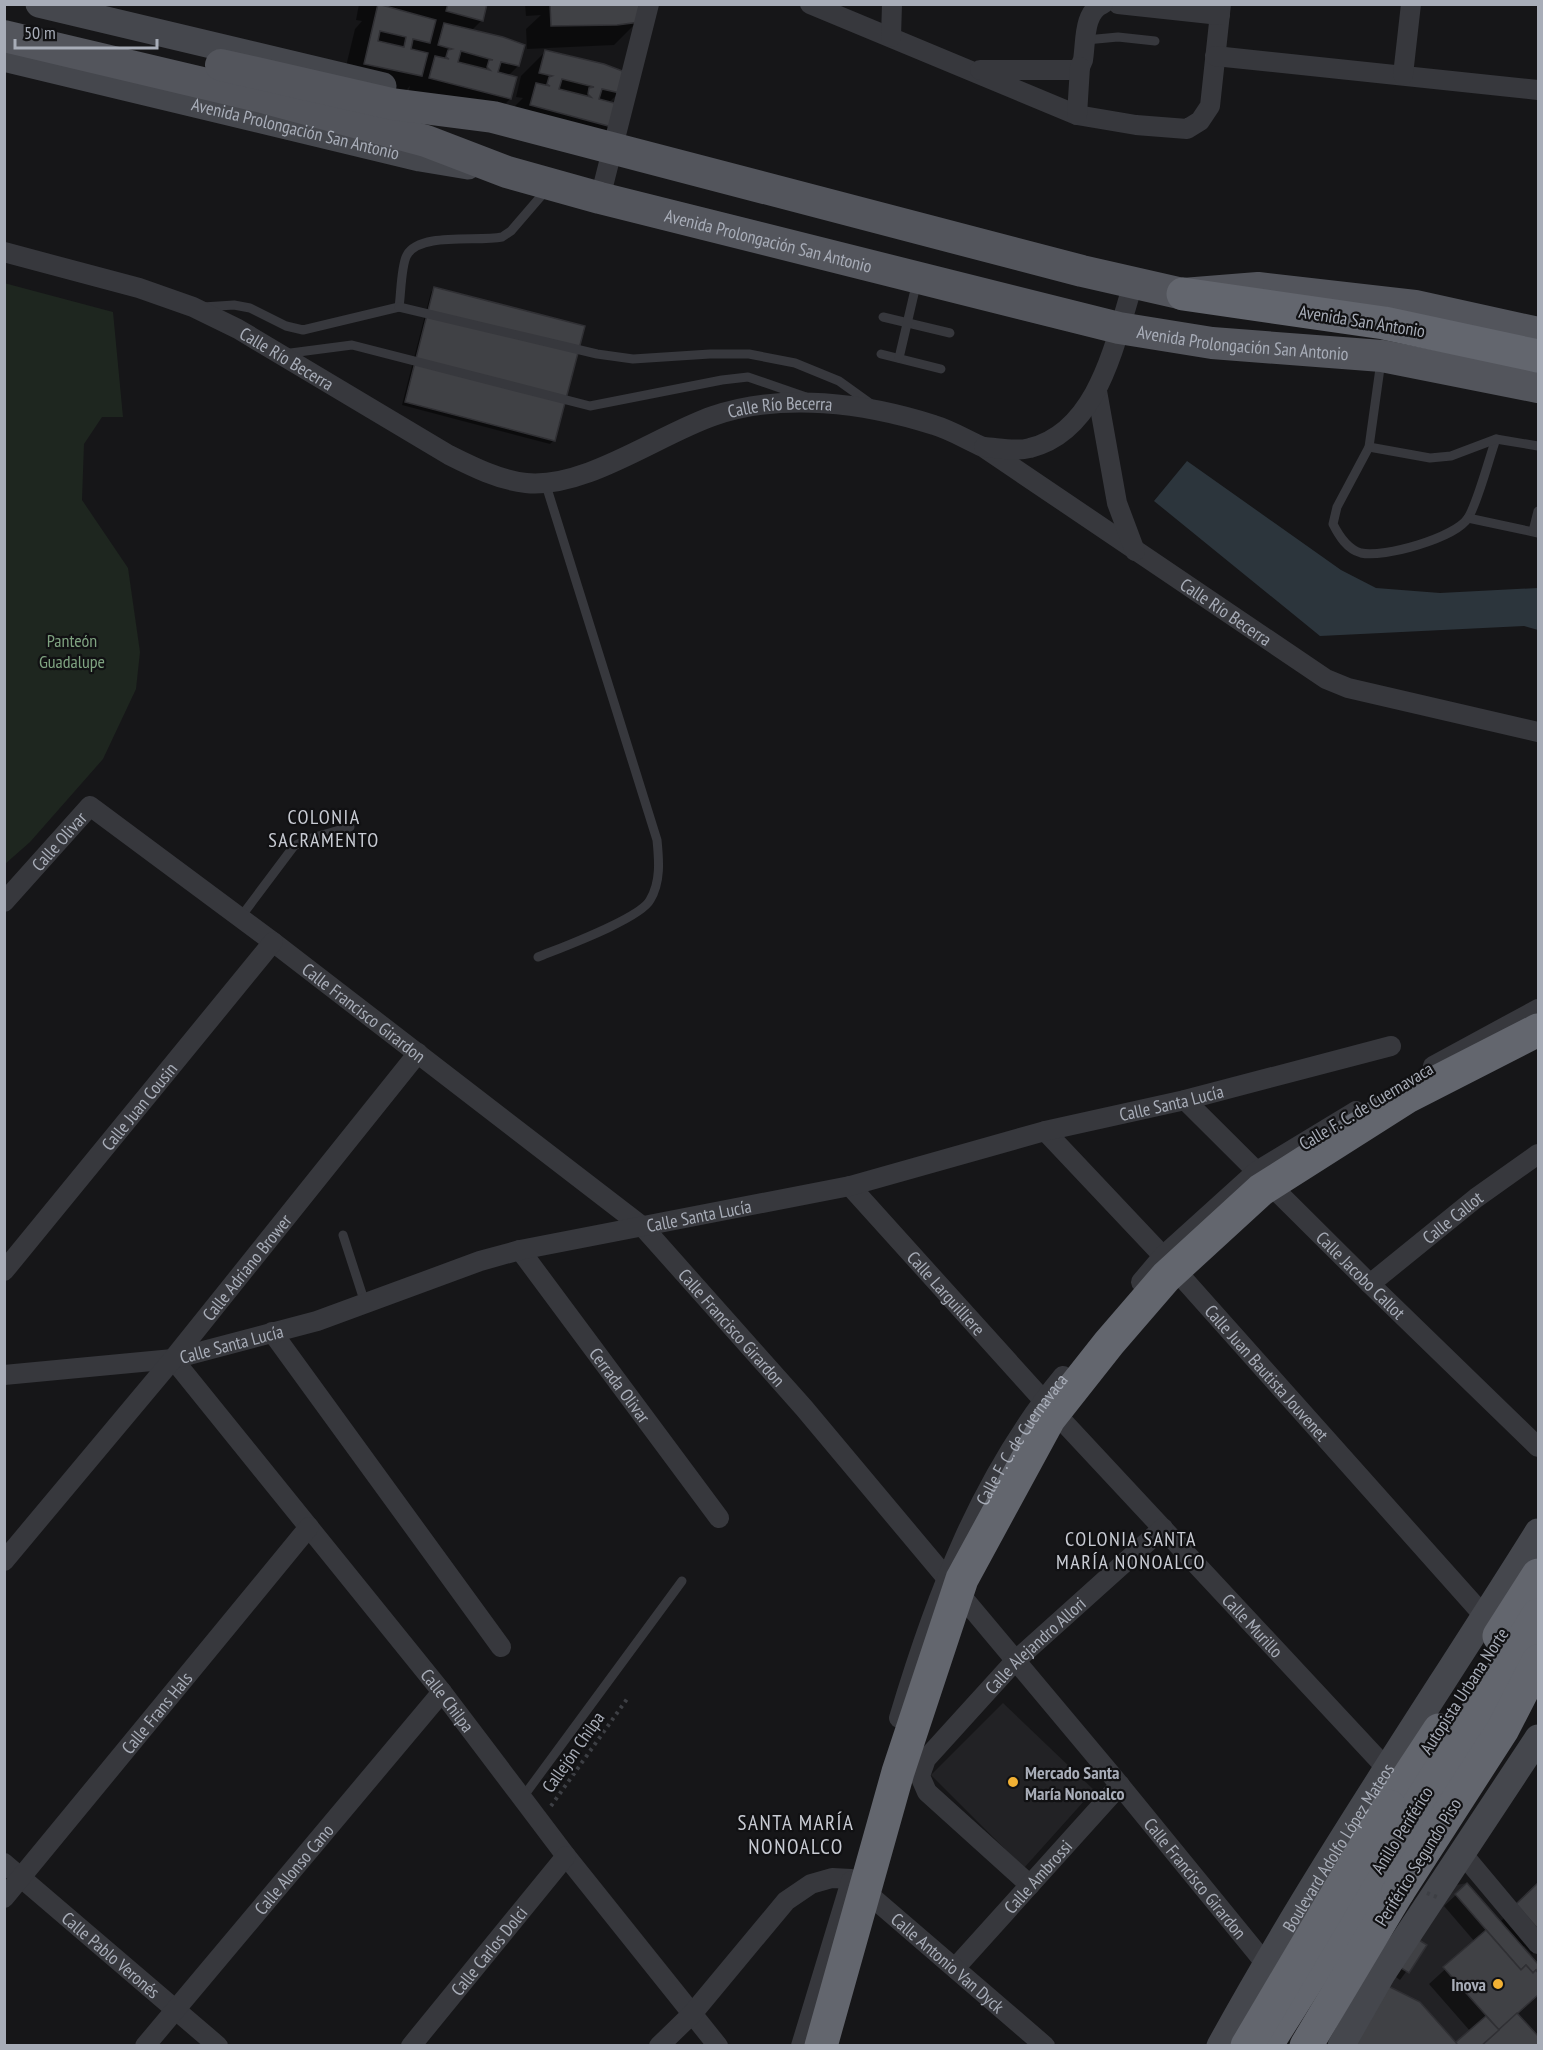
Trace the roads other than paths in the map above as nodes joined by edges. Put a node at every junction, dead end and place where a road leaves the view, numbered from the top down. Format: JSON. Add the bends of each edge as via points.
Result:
{"nodes":[{"id":1,"x":39,"y":4,"type":"edge"},
{"id":2,"x":649,"y":4,"type":"edge"},
{"id":3,"x":810,"y":4,"type":"edge"},
{"id":4,"x":892,"y":4,"type":"edge"},
{"id":5,"x":1103,"y":4,"type":"edge"},
{"id":6,"x":1118,"y":4,"type":"edge"},
{"id":7,"x":1411,"y":4,"type":"edge"},
{"id":8,"x":1220,"y":10,"type":"edge"},
{"id":9,"x":4,"y":16,"type":"edge"},
{"id":10,"x":4,"y":36,"type":"edge"},
{"id":11,"x":891,"y":37,"type":"junction"},
{"id":12,"x":1086,"y":40,"type":"junction"},
{"id":13,"x":1155,"y":41,"type":"dead end"},
{"id":14,"x":1215,"y":56,"type":"junction"},
{"id":15,"x":4,"y":58,"type":"edge"},
{"id":16,"x":1080,"y":67,"type":"junction"},
{"id":17,"x":974,"y":70,"type":"junction"},
{"id":18,"x":1403,"y":75,"type":"junction"},
{"id":19,"x":1539,"y":90,"type":"edge"},
{"id":20,"x":1077,"y":115,"type":"junction"},
{"id":21,"x":493,"y":117,"type":"junction"},
{"id":22,"x":613,"y":149,"type":"junction"},
{"id":23,"x":507,"y":172,"type":"junction"},
{"id":24,"x":551,"y":184,"type":"junction"},
{"id":25,"x":600,"y":198,"type":"junction"},
{"id":26,"x":4,"y":252,"type":"edge"},
{"id":27,"x":918,"y":279,"type":"junction"},
{"id":28,"x":1133,"y":284,"type":"junction"},
{"id":29,"x":1183,"y":294,"type":"junction"},
{"id":30,"x":193,"y":307,"type":"junction"},
{"id":31,"x":399,"y":307,"type":"junction"},
{"id":32,"x":883,"y":317,"type":"dead end"},
{"id":33,"x":907,"y":323,"type":"junction"},
{"id":34,"x":1119,"y":328,"type":"junction"},
{"id":35,"x":950,"y":333,"type":"dead end"},
{"id":36,"x":1539,"y":333,"type":"edge"},
{"id":37,"x":281,"y":354,"type":"junction"},
{"id":38,"x":881,"y":354,"type":"dead end"},
{"id":39,"x":1382,"y":356,"type":"junction"},
{"id":40,"x":1539,"y":356,"type":"edge"},
{"id":41,"x":899,"y":358,"type":"junction"},
{"id":42,"x":942,"y":369,"type":"dead end"},
{"id":43,"x":1539,"y":387,"type":"edge"},
{"id":44,"x":1097,"y":391,"type":"junction"},
{"id":45,"x":820,"y":402,"type":"junction"},
{"id":46,"x":881,"y":411,"type":"junction"},
{"id":47,"x":1496,"y":439,"type":"junction"},
{"id":48,"x":1539,"y":446,"type":"edge"},
{"id":49,"x":983,"y":447,"type":"junction"},
{"id":50,"x":1369,"y":447,"type":"junction"},
{"id":51,"x":545,"y":482,"type":"junction"},
{"id":52,"x":1539,"y":512,"type":"edge"},
{"id":53,"x":1468,"y":518,"type":"junction"},
{"id":54,"x":1536,"y":532,"type":"edge"},
{"id":55,"x":1135,"y":551,"type":"junction"},
{"id":56,"x":1539,"y":732,"type":"edge"},
{"id":57,"x":90,"y":806,"type":"joint"},
{"id":58,"x":351,"y":827,"type":"dead end"},
{"id":59,"x":4,"y":902,"type":"edge"},
{"id":60,"x":240,"y":918,"type":"junction"},
{"id":61,"x":273,"y":942,"type":"junction"},
{"id":62,"x":538,"y":957,"type":"dead end"},
{"id":63,"x":1539,"y":1009,"type":"edge"},
{"id":64,"x":1539,"y":1030,"type":"edge"},
{"id":65,"x":1391,"y":1046,"type":"dead end"},
{"id":66,"x":418,"y":1053,"type":"junction"},
{"id":67,"x":1185,"y":1100,"type":"junction"},
{"id":68,"x":1045,"y":1131,"type":"junction"},
{"id":69,"x":1539,"y":1154,"type":"edge"},
{"id":70,"x":1257,"y":1172,"type":"junction"},
{"id":71,"x":850,"y":1186,"type":"junction"},
{"id":72,"x":643,"y":1227,"type":"junction"},
{"id":73,"x":343,"y":1234,"type":"dead end"},
{"id":74,"x":520,"y":1250,"type":"junction"},
{"id":75,"x":1163,"y":1256,"type":"junction"},
{"id":76,"x":4,"y":1271,"type":"edge"},
{"id":77,"x":1370,"y":1284,"type":"junction"},
{"id":78,"x":365,"y":1303,"type":"junction"},
{"id":79,"x":272,"y":1332,"type":"junction"},
{"id":80,"x":173,"y":1359,"type":"junction"},
{"id":81,"x":4,"y":1375,"type":"edge"},
{"id":82,"x":1043,"y":1400,"type":"junction"},
{"id":83,"x":1539,"y":1447,"type":"edge"},
{"id":84,"x":719,"y":1518,"type":"dead end"},
{"id":85,"x":309,"y":1527,"type":"junction"},
{"id":86,"x":1163,"y":1528,"type":"junction"},
{"id":87,"x":1539,"y":1532,"type":"edge"},
{"id":88,"x":4,"y":1561,"type":"edge"},
{"id":89,"x":1539,"y":1575,"type":"edge"},
{"id":90,"x":946,"y":1576,"type":"junction"},
{"id":91,"x":682,"y":1581,"type":"dead end"},
{"id":92,"x":1539,"y":1615,"type":"edge"},
{"id":93,"x":1485,"y":1617,"type":"junction"},
{"id":94,"x":501,"y":1647,"type":"dead end"},
{"id":95,"x":1015,"y":1661,"type":"junction"},
{"id":96,"x":1539,"y":1662,"type":"edge"},
{"id":97,"x":1539,"y":1683,"type":"edge"},
{"id":98,"x":442,"y":1692,"type":"junction"},
{"id":99,"x":1503,"y":1729,"type":"junction"},
{"id":100,"x":1539,"y":1738,"type":"edge"},
{"id":101,"x":1388,"y":1770,"type":"junction"},
{"id":102,"x":1120,"y":1785,"type":"junction"},
{"id":103,"x":523,"y":1797,"type":"junction"},
{"id":104,"x":1461,"y":1852,"type":"junction"},
{"id":105,"x":566,"y":1856,"type":"junction"},
{"id":106,"x":4,"y":1863,"type":"edge"},
{"id":107,"x":23,"y":1877,"type":"junction"},
{"id":108,"x":851,"y":1879,"type":"junction"},
{"id":109,"x":1030,"y":1885,"type":"junction"},
{"id":110,"x":1398,"y":1892,"type":"junction"},
{"id":111,"x":4,"y":1898,"type":"edge"},
{"id":112,"x":1539,"y":1944,"type":"edge"},
{"id":113,"x":1265,"y":1964,"type":"junction"},
{"id":114,"x":956,"y":1967,"type":"junction"},
{"id":115,"x":1300,"y":1990,"type":"junction"},
{"id":116,"x":174,"y":2011,"type":"junction"},
{"id":117,"x":692,"y":2014,"type":"junction"},
{"id":118,"x":145,"y":2046,"type":"edge"},
{"id":119,"x":218,"y":2046,"type":"edge"},
{"id":120,"x":411,"y":2046,"type":"edge"},
{"id":121,"x":659,"y":2046,"type":"edge"},
{"id":122,"x":718,"y":2046,"type":"edge"},
{"id":123,"x":801,"y":2046,"type":"edge"},
{"id":124,"x":821,"y":2046,"type":"edge"},
{"id":125,"x":1045,"y":2046,"type":"edge"},
{"id":126,"x":1220,"y":2046,"type":"edge"},
{"id":127,"x":1240,"y":2046,"type":"edge"},
{"id":128,"x":1247,"y":2046,"type":"edge"},
{"id":129,"x":1266,"y":2046,"type":"edge"},
{"id":130,"x":1293,"y":2046,"type":"edge"},
{"id":131,"x":1306,"y":2046,"type":"edge"},
{"id":132,"x":1328,"y":2046,"type":"edge"},
{"id":133,"x":1341,"y":2046,"type":"edge"}],
"edges":[{"from":1,"to":21,"type":"street","via":[[385,87]]},
{"from":2,"to":22,"type":"street"},
{"from":3,"to":11,"type":"street"},
{"from":4,"to":11,"type":"street"},
{"from":5,"to":12,"type":"street","via":[[1089,17]]},
{"from":6,"to":8,"type":"street"},
{"from":7,"to":18,"type":"street"},
{"from":8,"to":14,"type":"street"},
{"from":9,"to":21,"type":"main road","via":[[392,104]]},
{"from":10,"to":23,"type":"main road","via":[[266,98],[426,141]]},
{"from":11,"to":17,"type":"street"},
{"from":12,"to":13,"type":"lane","via":[[1118,37]]},
{"from":12,"to":16,"type":"street"},
{"from":14,"to":18,"type":"street"},
{"from":14,"to":20,"type":"street","via":[[1210,106],[1200,121],[1187,129]]},
{"from":15,"to":23,"type":"street","name":"Avenida Prolongación San Antonio","via":[[420,158]]},
{"from":16,"to":17,"type":"street"},
{"from":16,"to":20,"type":"street"},
{"from":17,"to":20,"type":"street"},
{"from":18,"to":19,"type":"street"},
{"from":21,"to":22,"type":"main road"},
{"from":22,"to":25,"type":"street"},
{"from":22,"to":28,"type":"main road"},
{"from":23,"to":24,"type":"main road","name":"Avenida Prolongación San Antonio"},
{"from":24,"to":25,"type":"main road","name":"Avenida Prolongación San Antonio"},
{"from":24,"to":31,"type":"lane","via":[[502,237],[430,241],[415,246],[406,256]]},
{"from":25,"to":27,"type":"main road","name":"Avenida Prolongación San Antonio"},
{"from":26,"to":30,"type":"street","name":"Calle Río Becerra","via":[[139,288]]},
{"from":27,"to":33,"type":"lane"},
{"from":27,"to":34,"type":"main road","name":"Avenida Prolongación San Antonio"},
{"from":28,"to":29,"type":"main road"},
{"from":28,"to":34,"type":"street"},
{"from":29,"to":36,"type":"main road","via":[[1258,288],[1415,306]]},
{"from":29,"to":40,"type":"highway","name":"Avenida San Antonio","via":[[1384,323]]},
{"from":30,"to":31,"type":"lane","via":[[250,308],[303,330]]},
{"from":30,"to":37,"type":"street","name":"Calle Río Becerra"},
{"from":31,"to":46,"type":"lane","via":[[597,354],[633,359],[749,354],[795,363],[839,381]]},
{"from":32,"to":33,"type":"lane"},
{"from":33,"to":35,"type":"lane"},
{"from":33,"to":41,"type":"lane"},
{"from":34,"to":39,"type":"main road","name":"Avenida Prolongación San Antonio","via":[[1212,343]]},
{"from":34,"to":44,"type":"street"},
{"from":37,"to":45,"type":"lane","via":[[352,345],[590,406],[748,377]]},
{"from":37,"to":51,"type":"street","name":"Calle Río Becerra","via":[[449,455],[486,473],[526,483]]},
{"from":38,"to":41,"type":"lane"},
{"from":39,"to":43,"type":"main road","name":"Avenida Prolongación San Antonio"},
{"from":39,"to":50,"type":"lane"},
{"from":41,"to":42,"type":"lane"},
{"from":44,"to":49,"type":"street","via":[[1070,425],[1041,445],[1017,450]]},
{"from":44,"to":55,"type":"street","via":[[1116,503]]},
{"from":45,"to":46,"type":"street","name":"Calle Río Becerra"},
{"from":45,"to":51,"type":"street","name":"Calle Río Becerra","via":[[770,405],[714,416],[614,461],[561,481]]},
{"from":46,"to":49,"type":"street","name":"Calle Río Becerra","via":[[936,425]]},
{"from":47,"to":48,"type":"lane"},
{"from":47,"to":50,"type":"lane","via":[[1451,456],[1430,458]]},
{"from":47,"to":53,"type":"lane"},
{"from":49,"to":55,"type":"street","name":"Calle Río Becerra"},
{"from":50,"to":53,"type":"lane","via":[[1337,507],[1333,524],[1341,540],[1359,552],[1379,555],[1455,531]]},
{"from":51,"to":62,"type":"lane","via":[[657,840],[659,870],[650,902],[623,921]]},
{"from":52,"to":54,"type":"lane"},
{"from":53,"to":54,"type":"lane"},
{"from":55,"to":56,"type":"street","name":"Calle Río Becerra","via":[[1326,679],[1348,688]]},
{"from":57,"to":59,"type":"street","name":"Calle Olivar"},
{"from":57,"to":60,"type":"street","name":"Calle Francisco Girardon"},
{"from":58,"to":60,"type":"lane","via":[[294,846]]},
{"from":60,"to":61,"type":"street","name":"Calle Francisco Girardon"},
{"from":61,"to":66,"type":"street","name":"Calle Francisco Girardon"},
{"from":61,"to":76,"type":"street","name":"Calle Juan Cousin"},
{"from":63,"to":70,"type":"street","name":"Calle F. C. de Cuernavaca","via":[[1401,1083]]},
{"from":64,"to":124,"type":"highway","bridge":true,"via":[[1407,1097],[1261,1190],[1166,1277],[1049,1419],[962,1579],[898,1772]]},
{"from":65,"to":67,"type":"street","name":"Calle Santa Lucía"},
{"from":66,"to":72,"type":"street","name":"Calle Francisco Girardon"},
{"from":66,"to":80,"type":"street","name":"Calle Adriano Brower"},
{"from":67,"to":68,"type":"street","name":"Calle Santa Lucía"},
{"from":67,"to":70,"type":"street","name":"Calle Jacobo Callot"},
{"from":68,"to":71,"type":"street","name":"Calle Santa Lucía"},
{"from":68,"to":75,"type":"street","name":"Calle Juan Bautista Jouvenet"},
{"from":69,"to":77,"type":"street","name":"Calle Callot","via":[[1476,1198]]},
{"from":70,"to":75,"type":"street","name":"Calle F. C. de Cuernavaca"},
{"from":70,"to":77,"type":"street","name":"Calle Jacobo Callot"},
{"from":71,"to":72,"type":"street","name":"Calle Santa Lucía"},
{"from":71,"to":82,"type":"street","name":"Calle Larguilliere"},
{"from":72,"to":74,"type":"street","name":"Calle Santa Lucía"},
{"from":72,"to":90,"type":"street","name":"Calle Francisco Girardon"},
{"from":73,"to":78,"type":"lane"},
{"from":74,"to":78,"type":"street","name":"Calle Santa Lucía"},
{"from":74,"to":84,"type":"street","name":"Cerrada Olivar"},
{"from":75,"to":82,"type":"street","name":"Calle F. C. de Cuernavaca"},
{"from":75,"to":93,"type":"street","name":"Calle Juan Bautista Jouvenet"},
{"from":77,"to":83,"type":"street","name":"Calle Jacobo Callot"},
{"from":78,"to":79,"type":"street","name":"Calle Santa Lucía"},
{"from":79,"to":80,"type":"street","name":"Calle Santa Lucía"},
{"from":79,"to":94,"type":"street"},
{"from":80,"to":81,"type":"street","name":"Calle Santa Lucía"},
{"from":80,"to":85,"type":"street","name":"Calle Chilpa"},
{"from":80,"to":88,"type":"street","name":"Calle Adriano Brower"},
{"from":82,"to":86,"type":"street","name":"Calle Murillo"},
{"from":82,"to":90,"type":"street","name":"Calle F. C. de Cuernavaca","via":[[991,1483]]},
{"from":85,"to":98,"type":"street","name":"Calle Chilpa"},
{"from":85,"to":107,"type":"street","name":"Calle Frans Hals"},
{"from":86,"to":95,"type":"street","name":"Calle Alejandro Allori"},
{"from":86,"to":101,"type":"street","name":"Calle Murillo"},
{"from":87,"to":93,"type":"street","name":"Boulevard Adolfo López Mateos"},
{"from":89,"to":128,"type":"highway","name":"Autopista Urbana Norte","bridge":true,"via":[[1389,1806]]},
{"from":90,"to":95,"type":"street","name":"Calle Francisco Girardon"},
{"from":90,"to":108,"type":"street","name":"Calle F. C. de Cuernavaca"},
{"from":91,"to":103,"type":"lane"},
{"from":92,"to":115,"type":"highway","name":"Anillo Periférico"},
{"from":93,"to":101,"type":"street","name":"Boulevard Adolfo López Mateos"},
{"from":95,"to":102,"type":"street","name":"Calle Francisco Girardon"},
{"from":95,"to":109,"type":"street","name":"Calle Alejandro Allori","via":[[926,1760],[920,1776],[927,1792]]},
{"from":96,"to":99,"type":"highway","bridge":true},
{"from":96,"to":130,"type":"highway","name":"Anillo Periférico","via":[[1413,1846]]},
{"from":97,"to":99,"type":"highway","name":"Periférico Segundo Piso","bridge":true},
{"from":98,"to":103,"type":"street","name":"Calle Chilpa"},
{"from":98,"to":116,"type":"street","name":"Calle Alonso Cano"},
{"from":99,"to":110,"type":"highway","name":"Periférico Segundo Piso","bridge":true},
{"from":100,"to":104,"type":"street"},
{"from":101,"to":113,"type":"street","name":"Boulevard Adolfo López Mateos","via":[[1319,1872]]},
{"from":102,"to":109,"type":"street","name":"Calle Ambrossi"},
{"from":102,"to":113,"type":"street","name":"Calle Francisco Girardon"},
{"from":103,"to":105,"type":"street","name":"Calle Chilpa"},
{"from":104,"to":112,"type":"street"},
{"from":104,"to":133,"type":"street","via":[[1382,1974]]},
{"from":105,"to":117,"type":"street","name":"Calle Chilpa"},
{"from":105,"to":120,"type":"street","name":"Calle Carlos Dolci"},
{"from":106,"to":107,"type":"street","name":"Calle Pablo Veronés"},
{"from":107,"to":111,"type":"street","name":"Calle Frans Hals"},
{"from":107,"to":116,"type":"street","name":"Calle Pablo Veronés"},
{"from":108,"to":114,"type":"street","name":"Calle Antonio Van Dyck"},
{"from":108,"to":117,"type":"street","via":[[832,1878],[810,1884],[786,1901]]},
{"from":108,"to":123,"type":"street","name":"Calle F. C. de Cuernavaca"},
{"from":109,"to":114,"type":"street","name":"Calle Ambrossi"},
{"from":110,"to":131,"type":"highway","name":"Periférico Segundo Piso"},
{"from":110,"to":132,"type":"highway","via":[[1358,1992]]},
{"from":113,"to":126,"type":"street","name":"Boulevard Adolfo López Mateos"},
{"from":114,"to":125,"type":"street","name":"Calle Antonio Van Dyck"},
{"from":115,"to":127,"type":"highway"},
{"from":115,"to":129,"type":"highway","name":"Anillo Periférico"},
{"from":116,"to":118,"type":"street","name":"Calle Alonso Cano"},
{"from":116,"to":119,"type":"street","name":"Calle Pablo Veronés"},
{"from":117,"to":121,"type":"street"},
{"from":117,"to":122,"type":"street","name":"Calle Chilpa"}]}
